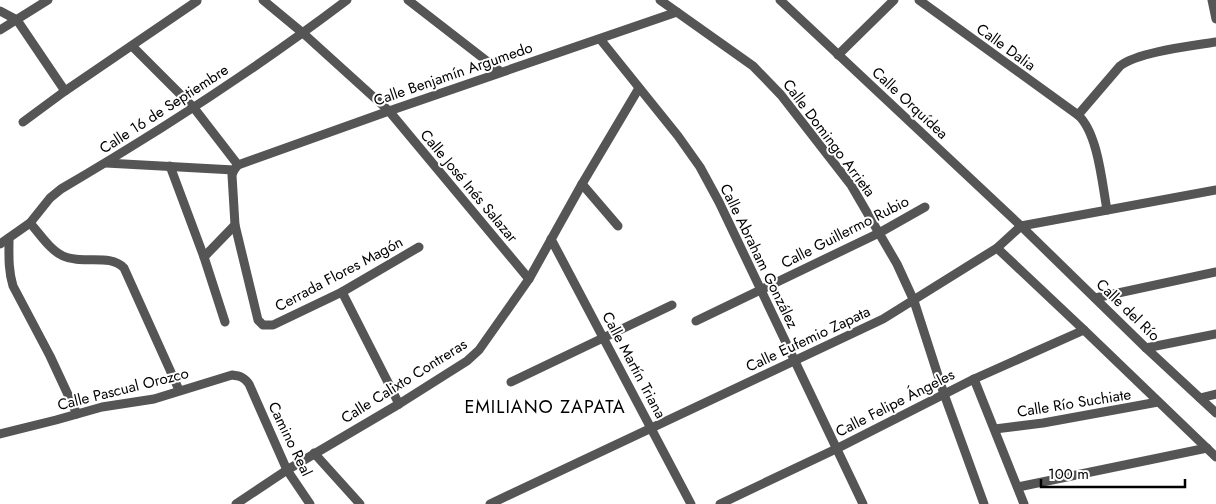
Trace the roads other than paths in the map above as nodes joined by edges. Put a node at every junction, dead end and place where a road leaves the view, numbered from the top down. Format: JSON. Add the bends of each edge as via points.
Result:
{"nodes":[{"id":1,"x":48,"y":0,"type":"edge"},
{"id":2,"x":263,"y":0,"type":"edge"},
{"id":3,"x":348,"y":0,"type":"edge"},
{"id":4,"x":408,"y":0,"type":"edge"},
{"id":5,"x":660,"y":0,"type":"edge"},
{"id":6,"x":780,"y":0,"type":"edge"},
{"id":7,"x":894,"y":0,"type":"edge"},
{"id":8,"x":918,"y":0,"type":"edge"},
{"id":9,"x":1212,"y":0,"type":"edge"},
{"id":10,"x":197,"y":1,"type":"edge"},
{"id":11,"x":671,"y":2,"type":"edge"},
{"id":12,"x":0,"y":11,"type":"edge"},
{"id":13,"x":677,"y":12,"type":"junction"},
{"id":14,"x":1216,"y":19,"type":"edge"},
{"id":15,"x":17,"y":20,"type":"junction"},
{"id":16,"x":0,"y":30,"type":"edge"},
{"id":17,"x":304,"y":34,"type":"junction"},
{"id":18,"x":600,"y":39,"type":"junction"},
{"id":19,"x":1216,"y":42,"type":"edge"},
{"id":20,"x":132,"y":46,"type":"junction"},
{"id":21,"x":838,"y":55,"type":"junction"},
{"id":22,"x":500,"y":72,"type":"junction"},
{"id":23,"x":639,"y":88,"type":"junction"},
{"id":24,"x":65,"y":91,"type":"junction"},
{"id":25,"x":194,"y":108,"type":"junction"},
{"id":26,"x":389,"y":111,"type":"junction"},
{"id":27,"x":1078,"y":115,"type":"junction"},
{"id":28,"x":23,"y":122,"type":"dead end"},
{"id":29,"x":106,"y":163,"type":"junction"},
{"id":30,"x":170,"y":166,"type":"junction"},
{"id":31,"x":236,"y":168,"type":"junction"},
{"id":32,"x":582,"y":184,"type":"junction"},
{"id":33,"x":1216,"y":190,"type":"edge"},
{"id":34,"x":925,"y":207,"type":"dead end"},
{"id":35,"x":1107,"y":210,"type":"junction"},
{"id":36,"x":30,"y":222,"type":"junction"},
{"id":37,"x":235,"y":225,"type":"junction"},
{"id":38,"x":618,"y":226,"type":"dead end"},
{"id":39,"x":1020,"y":227,"type":"junction"},
{"id":40,"x":879,"y":232,"type":"junction"},
{"id":41,"x":9,"y":238,"type":"junction"},
{"id":42,"x":551,"y":239,"type":"junction"},
{"id":43,"x":0,"y":244,"type":"edge"},
{"id":44,"x":1000,"y":245,"type":"junction"},
{"id":45,"x":419,"y":247,"type":"dead end"},
{"id":46,"x":204,"y":257,"type":"junction"},
{"id":47,"x":1216,"y":272,"type":"edge"},
{"id":48,"x":529,"y":279,"type":"junction"},
{"id":49,"x":761,"y":289,"type":"junction"},
{"id":50,"x":342,"y":292,"type":"junction"},
{"id":51,"x":1095,"y":298,"type":"junction"},
{"id":52,"x":914,"y":301,"type":"junction"},
{"id":53,"x":672,"y":305,"type":"dead end"},
{"id":54,"x":696,"y":321,"type":"dead end"},
{"id":55,"x":225,"y":322,"type":"dead end"},
{"id":56,"x":1084,"y":330,"type":"junction"},
{"id":57,"x":1216,"y":334,"type":"edge"},
{"id":58,"x":604,"y":339,"type":"junction"},
{"id":59,"x":1146,"y":348,"type":"junction"},
{"id":60,"x":794,"y":361,"type":"junction"},
{"id":61,"x":974,"y":379,"type":"junction"},
{"id":62,"x":511,"y":382,"type":"dead end"},
{"id":63,"x":249,"y":384,"type":"joint"},
{"id":64,"x":179,"y":390,"type":"junction"},
{"id":65,"x":944,"y":394,"type":"junction"},
{"id":66,"x":1216,"y":394,"type":"edge"},
{"id":67,"x":1200,"y":398,"type":"junction"},
{"id":68,"x":1158,"y":402,"type":"junction"},
{"id":69,"x":399,"y":404,"type":"junction"},
{"id":70,"x":1216,"y":413,"type":"edge"},
{"id":71,"x":77,"y":414,"type":"junction"},
{"id":72,"x":651,"y":428,"type":"junction"},
{"id":73,"x":995,"y":429,"type":"junction"},
{"id":74,"x":0,"y":434,"type":"edge"},
{"id":75,"x":1207,"y":448,"type":"junction"},
{"id":76,"x":836,"y":449,"type":"junction"},
{"id":77,"x":314,"y":453,"type":"junction"},
{"id":78,"x":1216,"y":457,"type":"edge"},
{"id":79,"x":287,"y":470,"type":"junction"},
{"id":80,"x":1018,"y":487,"type":"junction"},
{"id":81,"x":236,"y":504,"type":"edge"},
{"id":82,"x":310,"y":504,"type":"edge"},
{"id":83,"x":360,"y":504,"type":"edge"},
{"id":84,"x":490,"y":504,"type":"edge"},
{"id":85,"x":691,"y":504,"type":"edge"},
{"id":86,"x":720,"y":504,"type":"edge"},
{"id":87,"x":862,"y":504,"type":"edge"},
{"id":88,"x":984,"y":504,"type":"edge"},
{"id":89,"x":1024,"y":504,"type":"edge"}],
"edges":[{"from":1,"to":15,"type":"street"},
{"from":2,"to":17,"type":"street","name":"Calle José Inés Salazar"},
{"from":3,"to":17,"type":"street","name":"Calle 16 de Septiembre"},
{"from":4,"to":22,"type":"street"},
{"from":5,"to":11,"type":"street","name":"Calle Domingo Arrieta"},
{"from":6,"to":21,"type":"street","name":"Calle Orquídea"},
{"from":7,"to":21,"type":"street"},
{"from":8,"to":27,"type":"street","name":"Calle Dalia"},
{"from":9,"to":14,"type":"street"},
{"from":10,"to":20,"type":"street"},
{"from":11,"to":13,"type":"street","name":"Calle Domingo Arrieta"},
{"from":12,"to":15,"type":"street"},
{"from":13,"to":18,"type":"street","name":"Calle Benjamín Argumedo"},
{"from":13,"to":40,"type":"street","name":"Calle Domingo Arrieta","via":[[753,66],[781,95],[851,185]]},
{"from":15,"to":16,"type":"street"},
{"from":15,"to":24,"type":"street"},
{"from":17,"to":25,"type":"street","name":"Calle 16 de Septiembre"},
{"from":17,"to":26,"type":"street","name":"Calle José Inés Salazar"},
{"from":18,"to":22,"type":"street","name":"Calle Benjamín Argumedo"},
{"from":18,"to":23,"type":"street","name":"Calle Abraham González"},
{"from":19,"to":27,"type":"street","via":[[1133,58],[1120,66]]},
{"from":20,"to":24,"type":"street"},
{"from":20,"to":25,"type":"street"},
{"from":21,"to":39,"type":"street","name":"Calle Orquídea"},
{"from":22,"to":26,"type":"street","name":"Calle Benjamín Argumedo"},
{"from":23,"to":32,"type":"street","name":"Calle Calixto Contreras"},
{"from":23,"to":49,"type":"street","name":"Calle Abraham González","via":[[700,167]]},
{"from":24,"to":28,"type":"street"},
{"from":25,"to":29,"type":"street","name":"Calle 16 de Septiembre"},
{"from":25,"to":31,"type":"street"},
{"from":26,"to":31,"type":"street","name":"Calle Benjamín Argumedo"},
{"from":26,"to":48,"type":"street","name":"Calle José Inés Salazar"},
{"from":27,"to":35,"type":"street","name":"Calle Dalia","via":[[1093,140]]},
{"from":29,"to":30,"type":"street"},
{"from":29,"to":36,"type":"street","name":"Calle 16 de Septiembre","via":[[61,189]]},
{"from":30,"to":31,"type":"street"},
{"from":30,"to":46,"type":"street"},
{"from":31,"to":37,"type":"street","via":[[231,183]]},
{"from":32,"to":38,"type":"street"},
{"from":32,"to":42,"type":"street","name":"Calle Calixto Contreras"},
{"from":33,"to":35,"type":"street"},
{"from":34,"to":40,"type":"street","name":"Calle Guillermo Rubio"},
{"from":35,"to":39,"type":"street"},
{"from":36,"to":41,"type":"street","name":"Calle 16 de Septiembre"},
{"from":36,"to":64,"type":"street","via":[[64,257],[112,261],[124,268]]},
{"from":37,"to":46,"type":"street"},
{"from":37,"to":50,"type":"street","name":"Cerrada Flores Magón","via":[[262,326],[273,325]]},
{"from":39,"to":44,"type":"street","name":"Calle Eufemio Zapata"},
{"from":39,"to":51,"type":"street","name":"Calle del Río"},
{"from":40,"to":49,"type":"street","name":"Calle Guillermo Rubio"},
{"from":40,"to":52,"type":"street","name":"Calle Domingo Arrieta"},
{"from":41,"to":43,"type":"street","name":"Calle 16 de Septiembre"},
{"from":41,"to":71,"type":"street","via":[[8,264],[13,286]]},
{"from":42,"to":48,"type":"street","name":"Calle Calixto Contreras"},
{"from":42,"to":58,"type":"street","name":"Calle Martín Triana"},
{"from":44,"to":52,"type":"street","name":"Calle Eufemio Zapata"},
{"from":44,"to":56,"type":"street"},
{"from":45,"to":50,"type":"street","name":"Cerrada Flores Magón"},
{"from":46,"to":55,"type":"street"},
{"from":47,"to":51,"type":"street"},
{"from":48,"to":69,"type":"street","name":"Calle Calixto Contreras","via":[[480,350]]},
{"from":49,"to":54,"type":"street","name":"Calle Guillermo Rubio"},
{"from":49,"to":60,"type":"street","name":"Calle Abraham González"},
{"from":50,"to":69,"type":"street"},
{"from":51,"to":59,"type":"street","name":"Calle del Río"},
{"from":52,"to":60,"type":"street","name":"Calle Eufemio Zapata","via":[[858,332]]},
{"from":52,"to":65,"type":"street","name":"Calle Domingo Arrieta"},
{"from":53,"to":58,"type":"street"},
{"from":56,"to":61,"type":"street","name":"Calle Felipe Ángeles"},
{"from":56,"to":68,"type":"street"},
{"from":57,"to":59,"type":"street"},
{"from":58,"to":62,"type":"street"},
{"from":58,"to":72,"type":"street","name":"Calle Martín Triana"},
{"from":59,"to":67,"type":"street","name":"Calle del Río"},
{"from":60,"to":72,"type":"street","name":"Calle Eufemio Zapata"},
{"from":60,"to":76,"type":"street","name":"Calle Abraham González"},
{"from":61,"to":65,"type":"street","name":"Calle Felipe Ángeles"},
{"from":61,"to":73,"type":"street"},
{"from":63,"to":64,"type":"street","name":"Calle Pascual Orozco","via":[[245,378],[232,375]]},
{"from":63,"to":79,"type":"street","name":"Camino Real"},
{"from":64,"to":71,"type":"street","name":"Calle Pascual Orozco","via":[[154,399],[102,406]]},
{"from":65,"to":76,"type":"street","name":"Calle Felipe Ángeles"},
{"from":65,"to":88,"type":"street","name":"Calle Domingo Arrieta"},
{"from":66,"to":67,"type":"street"},
{"from":67,"to":70,"type":"street","name":"Calle del Río"},
{"from":68,"to":73,"type":"street","name":"Calle Río Suchiate"},
{"from":68,"to":75,"type":"street"},
{"from":69,"to":77,"type":"street","name":"Calle Calixto Contreras"},
{"from":71,"to":74,"type":"street","name":"Calle Pascual Orozco"},
{"from":72,"to":84,"type":"street","name":"Calle Eufemio Zapata"},
{"from":72,"to":85,"type":"street","name":"Calle Martín Triana"},
{"from":73,"to":80,"type":"street"},
{"from":75,"to":78,"type":"street"},
{"from":75,"to":80,"type":"street"},
{"from":76,"to":86,"type":"street","name":"Calle Felipe Ángeles"},
{"from":76,"to":87,"type":"street","name":"Calle Abraham González"},
{"from":77,"to":79,"type":"street","name":"Calle Calixto Contreras"},
{"from":77,"to":83,"type":"street"},
{"from":79,"to":81,"type":"street","name":"Calle Calixto Contreras"},
{"from":79,"to":82,"type":"street","name":"Camino Real"},
{"from":80,"to":89,"type":"street"}]}
